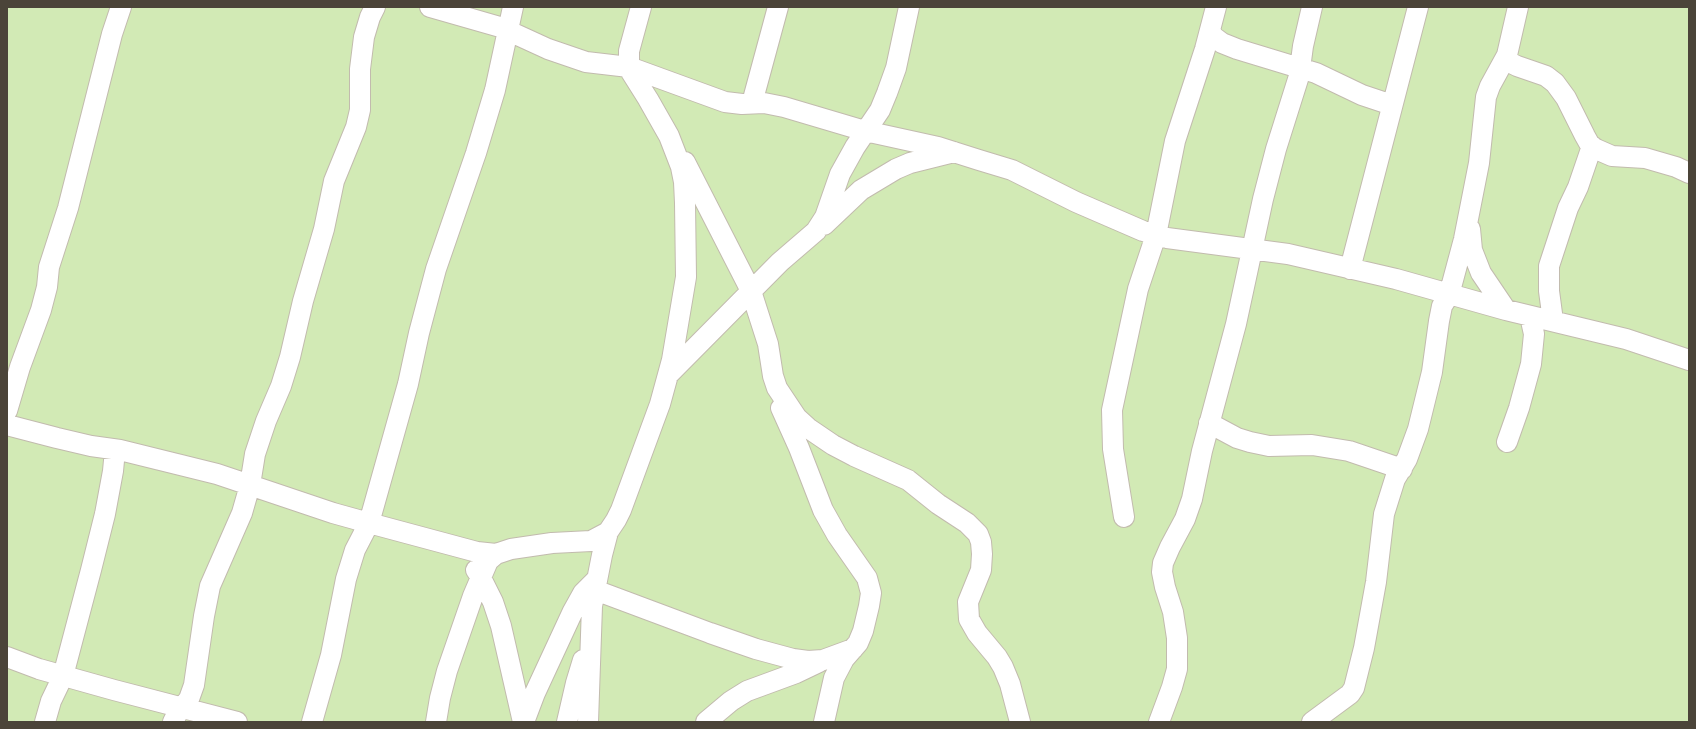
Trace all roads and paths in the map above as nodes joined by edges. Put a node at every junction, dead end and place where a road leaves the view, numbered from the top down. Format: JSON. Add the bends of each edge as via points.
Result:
{"nodes":[{"id":1,"x":121,"y":7,"type":"edge"},
{"id":2,"x":375,"y":7,"type":"edge"},
{"id":3,"x":430,"y":7,"type":"edge"},
{"id":4,"x":513,"y":7,"type":"edge"},
{"id":5,"x":641,"y":7,"type":"edge"},
{"id":6,"x":778,"y":7,"type":"edge"},
{"id":7,"x":909,"y":7,"type":"edge"},
{"id":8,"x":1216,"y":7,"type":"edge"},
{"id":9,"x":1312,"y":7,"type":"edge"},
{"id":10,"x":1418,"y":7,"type":"edge"},
{"id":11,"x":1518,"y":7,"type":"edge"},
{"id":12,"x":507,"y":30,"type":"junction"},
{"id":13,"x":1210,"y":32,"type":"junction"},
{"id":14,"x":1505,"y":60,"type":"junction"},
{"id":15,"x":630,"y":67,"type":"junction"},
{"id":16,"x":1300,"y":68,"type":"junction"},
{"id":17,"x":752,"y":103,"type":"junction"},
{"id":18,"x":1392,"y":105,"type":"junction"},
{"id":19,"x":865,"y":131,"type":"junction"},
{"id":20,"x":669,"y":136,"type":"junction"},
{"id":21,"x":1592,"y":146,"type":"junction"},
{"id":22,"x":954,"y":152,"type":"junction"},
{"id":23,"x":1689,"y":173,"type":"edge"},
{"id":24,"x":1469,"y":211,"type":"junction"},
{"id":25,"x":816,"y":231,"type":"junction"},
{"id":26,"x":1156,"y":235,"type":"junction"},
{"id":27,"x":1251,"y":249,"type":"junction"},
{"id":28,"x":1350,"y":269,"type":"junction"},
{"id":29,"x":751,"y":291,"type":"junction"},
{"id":30,"x":1449,"y":295,"type":"junction"},
{"id":31,"x":1506,"y":310,"type":"junction"},
{"id":32,"x":1530,"y":316,"type":"junction"},
{"id":33,"x":1552,"y":321,"type":"junction"},
{"id":34,"x":1689,"y":360,"type":"edge"},
{"id":35,"x":668,"y":374,"type":"junction"},
{"id":36,"x":776,"y":388,"type":"junction"},
{"id":37,"x":7,"y":411,"type":"edge"},
{"id":38,"x":1210,"y":423,"type":"junction"},
{"id":39,"x":7,"y":425,"type":"edge"},
{"id":40,"x":1507,"y":442,"type":"dead end"},
{"id":41,"x":115,"y":450,"type":"junction"},
{"id":42,"x":1402,"y":469,"type":"junction"},
{"id":43,"x":250,"y":485,"type":"junction"},
{"id":44,"x":1124,"y":517,"type":"dead end"},
{"id":45,"x":369,"y":524,"type":"junction"},
{"id":46,"x":608,"y":532,"type":"junction"},
{"id":47,"x":457,"y":546,"type":"junction"},
{"id":48,"x":496,"y":554,"type":"junction"},
{"id":49,"x":480,"y":576,"type":"junction"},
{"id":50,"x":596,"y":585,"type":"junction"},
{"id":51,"x":590,"y":642,"type":"junction"},
{"id":52,"x":854,"y":649,"type":"junction"},
{"id":53,"x":7,"y":657,"type":"edge"},
{"id":54,"x":823,"y":660,"type":"junction"},
{"id":55,"x":63,"y":676,"type":"junction"},
{"id":56,"x":178,"y":715,"type":"edge"},
{"id":57,"x":44,"y":722,"type":"edge"},
{"id":58,"x":237,"y":722,"type":"edge"},
{"id":59,"x":312,"y":722,"type":"edge"},
{"id":60,"x":436,"y":722,"type":"edge"},
{"id":61,"x":524,"y":722,"type":"edge"},
{"id":62,"x":567,"y":722,"type":"edge"},
{"id":63,"x":588,"y":722,"type":"edge"},
{"id":64,"x":706,"y":722,"type":"edge"},
{"id":65,"x":824,"y":722,"type":"edge"},
{"id":66,"x":1020,"y":722,"type":"edge"},
{"id":67,"x":1159,"y":722,"type":"edge"},
{"id":68,"x":1312,"y":722,"type":"edge"}],
"edges":[{"from":1,"to":37,"type":"street","via":[[68,208],[49,267],[41,310]]},
{"from":2,"to":43,"type":"street","via":[[370,17],[362,53],[360,110],[356,127],[334,181],[324,229],[282,386],[255,454]]},
{"from":3,"to":12,"type":"street"},
{"from":4,"to":12,"type":"street"},
{"from":5,"to":15,"type":"street","via":[[629,51]]},
{"from":6,"to":17,"type":"street"},
{"from":7,"to":19,"type":"street","via":[[896,68],[880,110]]},
{"from":8,"to":13,"type":"street"},
{"from":9,"to":16,"type":"street"},
{"from":10,"to":18,"type":"street"},
{"from":11,"to":14,"type":"street"},
{"from":12,"to":15,"type":"street","via":[[548,49],[586,62]]},
{"from":12,"to":45,"type":"street","via":[[495,90],[436,270],[408,384]]},
{"from":13,"to":16,"type":"street","via":[[1227,45]]},
{"from":13,"to":26,"type":"street","via":[[1175,141]]},
{"from":14,"to":21,"type":"street","via":[[1546,76],[1555,83]]},
{"from":14,"to":24,"type":"street","via":[[1490,86],[1485,102],[1481,149]]},
{"from":15,"to":17,"type":"street","via":[[720,100]]},
{"from":15,"to":20,"type":"street"},
{"from":16,"to":18,"type":"street"},
{"from":16,"to":27,"type":"street"},
{"from":17,"to":19,"type":"street","via":[[784,107]]},
{"from":18,"to":28,"type":"street"},
{"from":19,"to":22,"type":"street"},
{"from":19,"to":25,"type":"street","via":[[840,174],[825,216]]},
{"from":20,"to":29,"type":"street","via":[[692,174]]},
{"from":20,"to":35,"type":"street","via":[[684,182],[687,246],[686,277]]},
{"from":21,"to":23,"type":"street","via":[[1612,156],[1645,158]]},
{"from":21,"to":33,"type":"street","via":[[1549,266]]},
{"from":22,"to":25,"type":"street","via":[[896,168],[861,190]]},
{"from":22,"to":26,"type":"street","via":[[1012,170],[1076,202]]},
{"from":24,"to":30,"type":"street"},
{"from":24,"to":31,"type":"street","via":[[1472,250],[1481,273]]},
{"from":25,"to":29,"type":"street"},
{"from":26,"to":27,"type":"street"},
{"from":26,"to":44,"type":"street","via":[[1138,290],[1112,410],[1113,449]]},
{"from":27,"to":28,"type":"street","via":[[1288,254]]},
{"from":27,"to":38,"type":"street","via":[[1236,324]]},
{"from":28,"to":30,"type":"street","via":[[1396,279]]},
{"from":29,"to":35,"type":"street"},
{"from":29,"to":36,"type":"street","via":[[768,344]]},
{"from":30,"to":31,"type":"street"},
{"from":30,"to":42,"type":"street","via":[[1442,306],[1432,372],[1418,429]]},
{"from":31,"to":32,"type":"street"},
{"from":32,"to":33,"type":"street"},
{"from":32,"to":40,"type":"street","via":[[1534,334],[1531,364]]},
{"from":33,"to":34,"type":"street","via":[[1626,339]]},
{"from":35,"to":46,"type":"street","via":[[660,404],[627,494]]},
{"from":36,"to":52,"type":"street","via":[[779,404],[824,510],[869,584],[871,593],[866,619]]},
{"from":36,"to":66,"type":"street","via":[[797,418],[808,428],[854,456],[908,480],[978,534],[981,542],[981,570],[968,602],[969,619],[1003,667]]},
{"from":38,"to":42,"type":"street","via":[[1250,442],[1269,446],[1312,445],[1350,451]]},
{"from":38,"to":67,"type":"street","via":[[1192,499],[1185,519],[1163,562],[1162,572],[1177,638],[1177,669]]},
{"from":39,"to":41,"type":"street"},
{"from":41,"to":43,"type":"street","via":[[217,474]]},
{"from":41,"to":55,"type":"street","via":[[105,514]]},
{"from":42,"to":68,"type":"street","via":[[1395,479],[1384,514],[1376,582],[1354,688],[1350,694]]},
{"from":43,"to":45,"type":"street"},
{"from":43,"to":56,"type":"street","via":[[236,531],[210,586],[194,685],[189,699]]},
{"from":45,"to":47,"type":"street"},
{"from":45,"to":59,"type":"street","via":[[355,550],[346,579],[331,655]]},
{"from":46,"to":48,"type":"street","via":[[590,540],[527,546]]},
{"from":46,"to":50,"type":"street"},
{"from":47,"to":48,"type":"street"},
{"from":47,"to":49,"type":"street"},
{"from":48,"to":49,"type":"street","via":[[488,561]]},
{"from":49,"to":60,"type":"street","via":[[447,671]]},
{"from":49,"to":61,"type":"street","via":[[501,626]]},
{"from":50,"to":51,"type":"street"},
{"from":50,"to":54,"type":"street","via":[[756,649],[793,659]]},
{"from":50,"to":61,"type":"street","via":[[583,593],[573,612]]},
{"from":51,"to":62,"type":"street","via":[[576,683]]},
{"from":51,"to":63,"type":"street"},
{"from":52,"to":54,"type":"street"},
{"from":52,"to":65,"type":"street","via":[[844,659],[834,678]]},
{"from":53,"to":55,"type":"street"},
{"from":54,"to":64,"type":"street","via":[[746,691]]},
{"from":55,"to":56,"type":"street"},
{"from":55,"to":57,"type":"street"},
{"from":56,"to":58,"type":"street"}]}
